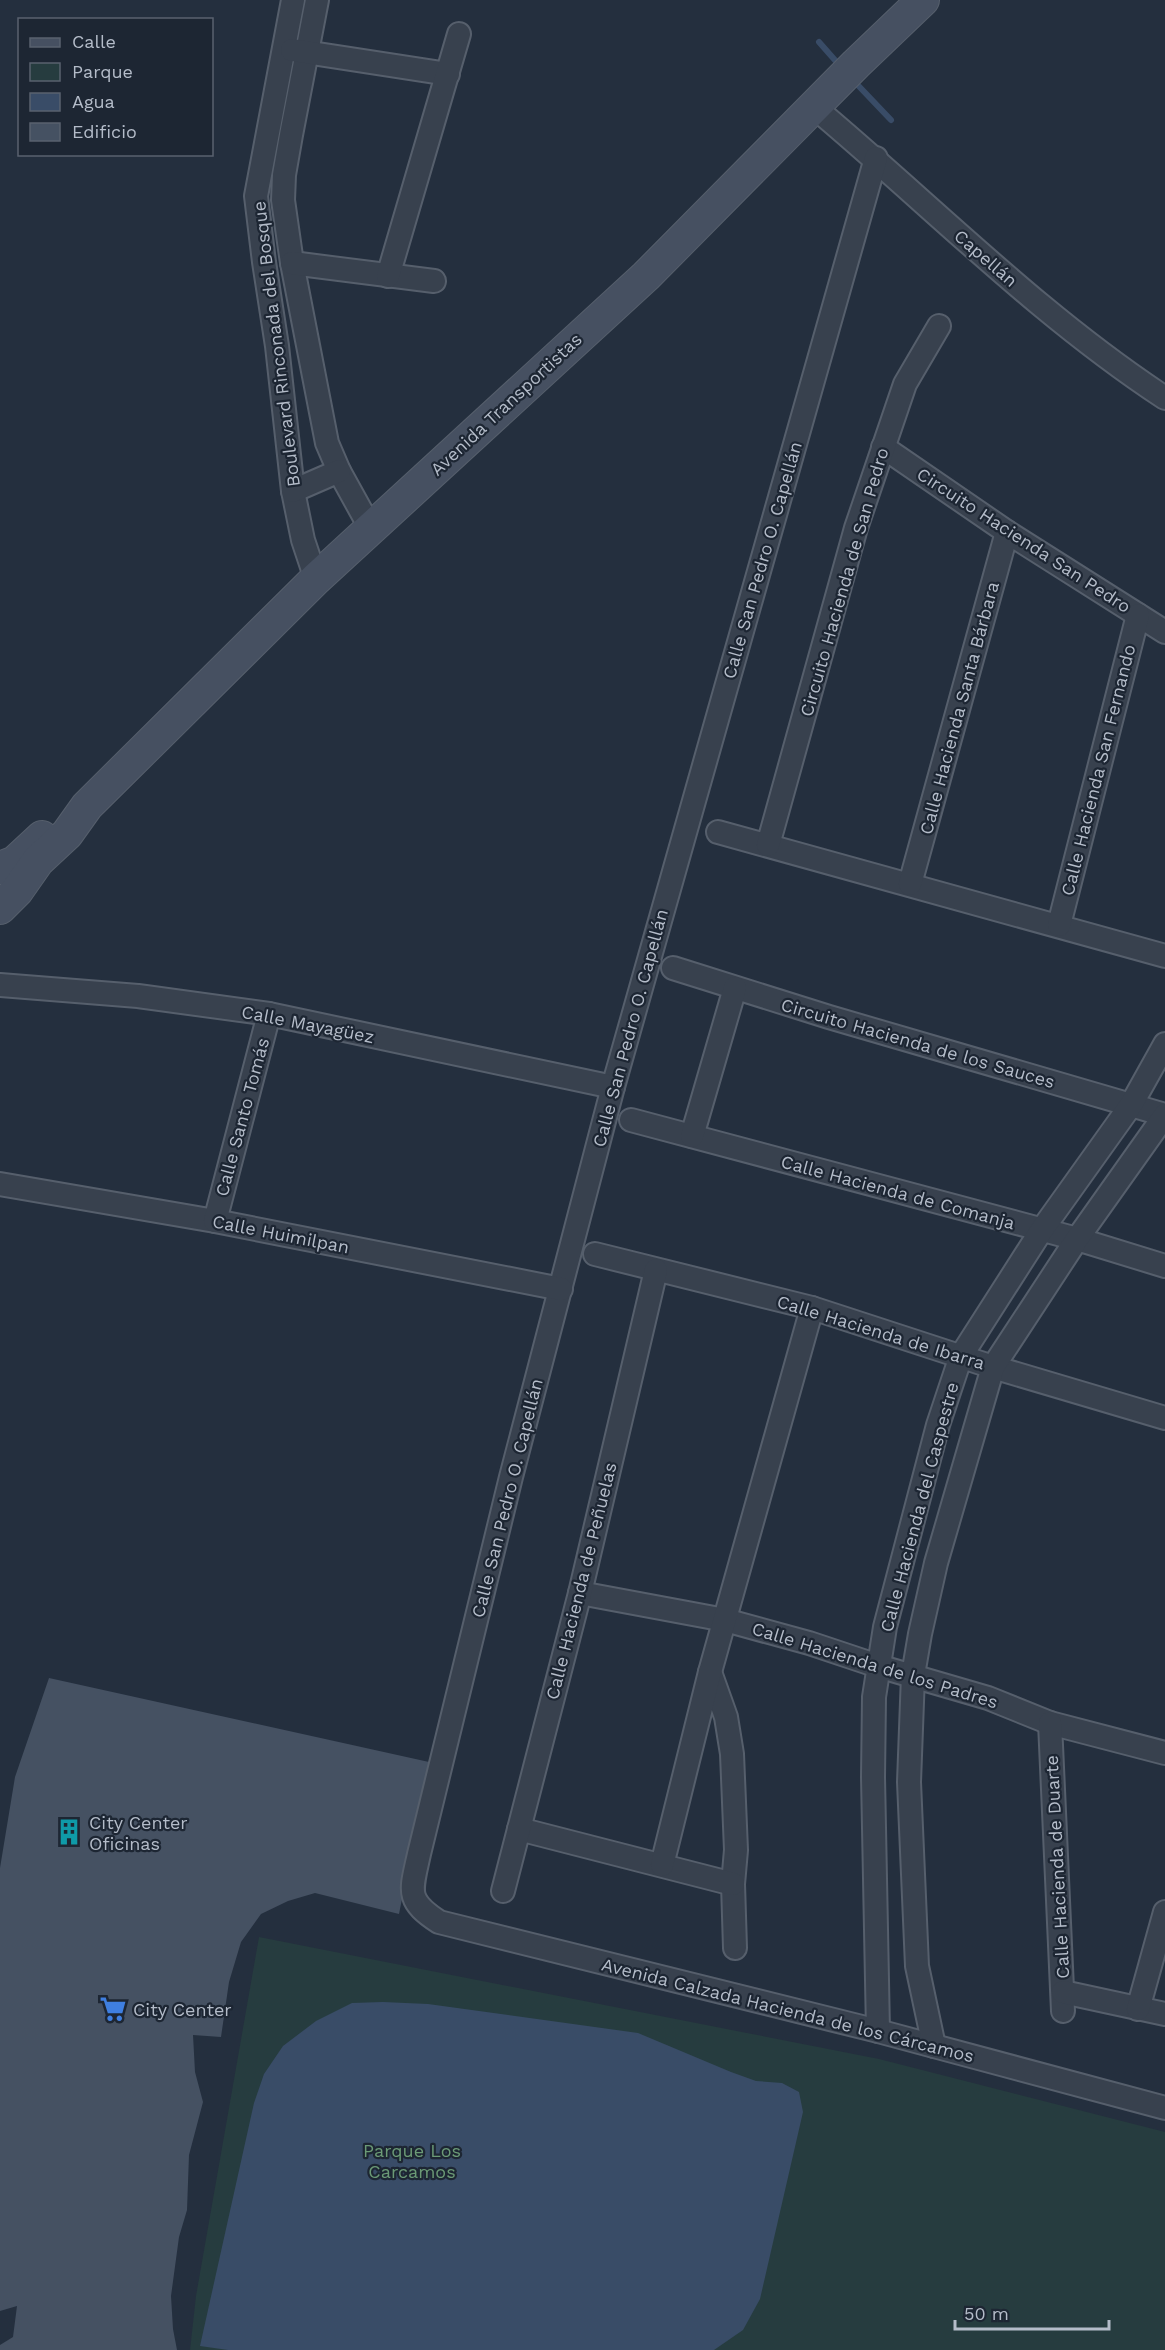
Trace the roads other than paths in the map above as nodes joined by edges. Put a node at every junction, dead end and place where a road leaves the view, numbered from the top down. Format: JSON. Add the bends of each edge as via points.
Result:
{"nodes":[{"id":1,"x":293,"y":0,"type":"edge"},
{"id":2,"x":317,"y":0,"type":"edge"},
{"id":3,"x":922,"y":0,"type":"edge"},
{"id":4,"x":459,"y":34,"type":"dead end"},
{"id":5,"x":283,"y":49,"type":"junction"},
{"id":6,"x":307,"y":53,"type":"junction"},
{"id":7,"x":448,"y":74,"type":"junction"},
{"id":8,"x":821,"y":100,"type":"junction"},
{"id":9,"x":876,"y":159,"type":"junction"},
{"id":10,"x":292,"y":263,"type":"junction"},
{"id":11,"x":388,"y":276,"type":"junction"},
{"id":12,"x":434,"y":281,"type":"dead end"},
{"id":13,"x":939,"y":326,"type":"dead end"},
{"id":14,"x":1165,"y":398,"type":"edge"},
{"id":15,"x":883,"y":447,"type":"junction"},
{"id":16,"x":339,"y":471,"type":"junction"},
{"id":17,"x":293,"y":491,"type":"junction"},
{"id":18,"x":370,"y":529,"type":"junction"},
{"id":19,"x":1008,"y":532,"type":"junction"},
{"id":20,"x":316,"y":579,"type":"junction"},
{"id":21,"x":1138,"y":615,"type":"junction"},
{"id":22,"x":1165,"y":632,"type":"edge"},
{"id":23,"x":87,"y":806,"type":"junction"},
{"id":24,"x":718,"y":832,"type":"dead end"},
{"id":25,"x":768,"y":845,"type":"junction"},
{"id":26,"x":0,"y":868,"type":"edge"},
{"id":27,"x":910,"y":884,"type":"junction"},
{"id":28,"x":0,"y":908,"type":"edge"},
{"id":29,"x":1059,"y":925,"type":"junction"},
{"id":30,"x":1165,"y":956,"type":"edge"},
{"id":31,"x":673,"y":968,"type":"dead end"},
{"id":32,"x":0,"y":985,"type":"edge"},
{"id":33,"x":735,"y":988,"type":"junction"},
{"id":34,"x":269,"y":1014,"type":"junction"},
{"id":35,"x":1165,"y":1044,"type":"edge"},
{"id":36,"x":613,"y":1087,"type":"junction"},
{"id":37,"x":1131,"y":1105,"type":"junction"},
{"id":38,"x":1165,"y":1115,"type":"edge"},
{"id":39,"x":631,"y":1120,"type":"dead end"},
{"id":40,"x":692,"y":1136,"type":"junction"},
{"id":41,"x":0,"y":1184,"type":"edge"},
{"id":42,"x":215,"y":1221,"type":"junction"},
{"id":43,"x":1041,"y":1231,"type":"junction"},
{"id":44,"x":1077,"y":1239,"type":"junction"},
{"id":45,"x":595,"y":1254,"type":"dead end"},
{"id":46,"x":1165,"y":1266,"type":"edge"},
{"id":47,"x":656,"y":1270,"type":"junction"},
{"id":48,"x":561,"y":1289,"type":"junction"},
{"id":49,"x":812,"y":1308,"type":"junction"},
{"id":50,"x":962,"y":1356,"type":"junction"},
{"id":51,"x":993,"y":1367,"type":"junction"},
{"id":52,"x":1165,"y":1418,"type":"edge"},
{"id":53,"x":580,"y":1593,"type":"junction"},
{"id":54,"x":725,"y":1620,"type":"junction"},
{"id":55,"x":878,"y":1666,"type":"junction"},
{"id":56,"x":710,"y":1672,"type":"junction"},
{"id":57,"x":913,"y":1675,"type":"junction"},
{"id":58,"x":1050,"y":1723,"type":"junction"},
{"id":59,"x":1165,"y":1754,"type":"edge"},
{"id":60,"x":519,"y":1829,"type":"junction"},
{"id":61,"x":662,"y":1865,"type":"junction"},
{"id":62,"x":733,"y":1884,"type":"junction"},
{"id":63,"x":503,"y":1891,"type":"dead end"},
{"id":64,"x":417,"y":1904,"type":"joint"},
{"id":65,"x":1165,"y":1912,"type":"edge"},
{"id":66,"x":735,"y":1948,"type":"dead end"},
{"id":67,"x":1138,"y":2008,"type":"junction"},
{"id":68,"x":1165,"y":2014,"type":"edge"},
{"id":69,"x":878,"y":2031,"type":"junction"},
{"id":70,"x":934,"y":2046,"type":"junction"},
{"id":71,"x":1165,"y":2108,"type":"edge"}],
"edges":[{"from":1,"to":5,"type":"street","name":"Boulevard Rinconada del Bosque"},
{"from":2,"to":6,"type":"street","name":"Boulevard Rinconada del Bosque"},
{"from":3,"to":8,"type":"street","name":"Avenida Transportistas"},
{"from":4,"to":7,"type":"street"},
{"from":5,"to":6,"type":"street"},
{"from":5,"to":17,"type":"street","name":"Boulevard Rinconada del Bosque","via":[[256,196]]},
{"from":6,"to":7,"type":"street"},
{"from":6,"to":10,"type":"street","name":"Boulevard Rinconada del Bosque","via":[[284,175],[285,224]]},
{"from":7,"to":11,"type":"street"},
{"from":8,"to":9,"type":"street","name":"Capellán"},
{"from":8,"to":18,"type":"street","name":"Avenida Transportistas","via":[[646,276]]},
{"from":9,"to":14,"type":"street","name":"Capellán","via":[[1048,311]]},
{"from":9,"to":36,"type":"street","name":"Calle San Pedro O. Capellán"},
{"from":10,"to":11,"type":"street"},
{"from":10,"to":16,"type":"street","name":"Boulevard Rinconada del Bosque","via":[[318,407]]},
{"from":11,"to":12,"type":"street"},
{"from":13,"to":15,"type":"street","name":"Circuito Hacienda de San Pedro","via":[[905,384]]},
{"from":15,"to":19,"type":"street","name":"Circuito Hacienda San Pedro"},
{"from":15,"to":25,"type":"street","name":"Circuito Hacienda de San Pedro","via":[[856,528]]},
{"from":16,"to":17,"type":"street"},
{"from":16,"to":18,"type":"street","name":"Boulevard Rinconada del Bosque"},
{"from":17,"to":20,"type":"street","name":"Boulevard Rinconada del Bosque"},
{"from":18,"to":20,"type":"street","name":"Avenida Transportistas"},
{"from":19,"to":21,"type":"street","name":"Circuito Hacienda San Pedro"},
{"from":19,"to":27,"type":"street","name":"Calle Hacienda Santa Bárbara"},
{"from":20,"to":23,"type":"street","name":"Avenida Transportistas"},
{"from":21,"to":22,"type":"street","name":"Circuito Hacienda San Pedro"},
{"from":21,"to":29,"type":"street","name":"Calle Hacienda San Fernando"},
{"from":23,"to":26,"type":"street","name":"Avenida Transportistas","via":[[45,833],[15,862]]},
{"from":23,"to":28,"type":"street","name":"Avenida Transportistas"},
{"from":24,"to":25,"type":"street"},
{"from":25,"to":27,"type":"street"},
{"from":27,"to":29,"type":"street"},
{"from":29,"to":30,"type":"street"},
{"from":31,"to":33,"type":"street","name":"Circuito Hacienda de los Sauces"},
{"from":32,"to":34,"type":"street","name":"Calle Mayagüez","via":[[138,996]]},
{"from":33,"to":37,"type":"street","name":"Circuito Hacienda de los Sauces"},
{"from":33,"to":40,"type":"street"},
{"from":34,"to":36,"type":"street","name":"Calle Mayagüez"},
{"from":34,"to":42,"type":"street","name":"Calle Santo Tomás"},
{"from":35,"to":37,"type":"street","name":"Calle Hacienda del Caspestre"},
{"from":36,"to":48,"type":"street","name":"Calle San Pedro O. Capellán"},
{"from":37,"to":38,"type":"street","name":"Circuito Hacienda de los Sauces"},
{"from":37,"to":43,"type":"street","name":"Calle Hacienda del Caspestre"},
{"from":38,"to":44,"type":"street","name":"Calle Hacienda del Caspestre"},
{"from":39,"to":40,"type":"street","name":"Calle Hacienda de Comanja"},
{"from":40,"to":43,"type":"street","name":"Calle Hacienda de Comanja"},
{"from":41,"to":42,"type":"street","name":"Calle Huimilpan"},
{"from":42,"to":48,"type":"street","name":"Calle Huimilpan"},
{"from":43,"to":44,"type":"street","name":"Calle Hacienda de Comanja"},
{"from":43,"to":50,"type":"street","name":"Calle Hacienda del Caspestre"},
{"from":44,"to":46,"type":"street","name":"Calle Hacienda de Comanja"},
{"from":44,"to":51,"type":"street","name":"Calle Hacienda del Caspestre"},
{"from":45,"to":47,"type":"street","name":"Calle Hacienda de Ibarra"},
{"from":47,"to":49,"type":"street","name":"Calle Hacienda de Ibarra"},
{"from":47,"to":53,"type":"street","name":"Calle Hacienda de Peñuelas"},
{"from":48,"to":64,"type":"street","name":"Calle San Pedro O. Capellán","via":[[508,1488],[414,1876]]},
{"from":49,"to":50,"type":"street","name":"Calle Hacienda de Ibarra"},
{"from":49,"to":54,"type":"street"},
{"from":50,"to":51,"type":"street","name":"Calle Hacienda de Ibarra"},
{"from":50,"to":55,"type":"street","name":"Calle Hacienda del Caspestre","via":[[938,1425],[903,1552]]},
{"from":51,"to":52,"type":"street","name":"Calle Hacienda de Ibarra"},
{"from":51,"to":57,"type":"street","name":"Calle Hacienda del Caspestre","via":[[936,1563]]},
{"from":53,"to":54,"type":"street","name":"Calle Hacienda de los Padres"},
{"from":53,"to":60,"type":"street","name":"Calle Hacienda de Peñuelas"},
{"from":54,"to":55,"type":"street","name":"Calle Hacienda de los Padres"},
{"from":54,"to":56,"type":"street"},
{"from":55,"to":57,"type":"street","name":"Calle Hacienda de los Padres"},
{"from":55,"to":69,"type":"street","name":"Calle Hacienda del Caspestre","via":[[872,1721]]},
{"from":56,"to":61,"type":"street"},
{"from":56,"to":62,"type":"street","via":[[726,1718],[732,1754],[736,1850]]},
{"from":57,"to":58,"type":"street","name":"Calle Hacienda de los Padres","via":[[988,1698]]},
{"from":57,"to":70,"type":"street","name":"Calle Hacienda del Caspestre","via":[[909,1782],[917,1966]]},
{"from":58,"to":59,"type":"street","name":"Calle Hacienda de los Padres"},
{"from":58,"to":67,"type":"street","name":"Calle Hacienda de Duarte","via":[[1063,2002]]},
{"from":60,"to":61,"type":"street"},
{"from":60,"to":63,"type":"street","name":"Calle Hacienda de Peñuelas"},
{"from":61,"to":62,"type":"street"},
{"from":62,"to":66,"type":"street"},
{"from":64,"to":69,"type":"street","name":"Avenida Calzada Hacienda de los Cárcamos","via":[[439,1922]]},
{"from":65,"to":67,"type":"street"},
{"from":67,"to":68,"type":"street"},
{"from":69,"to":70,"type":"street","name":"Avenida Calzada Hacienda de los Cárcamos"},
{"from":70,"to":71,"type":"street","name":"Avenida Calzada Hacienda de los Cárcamos"}]}
